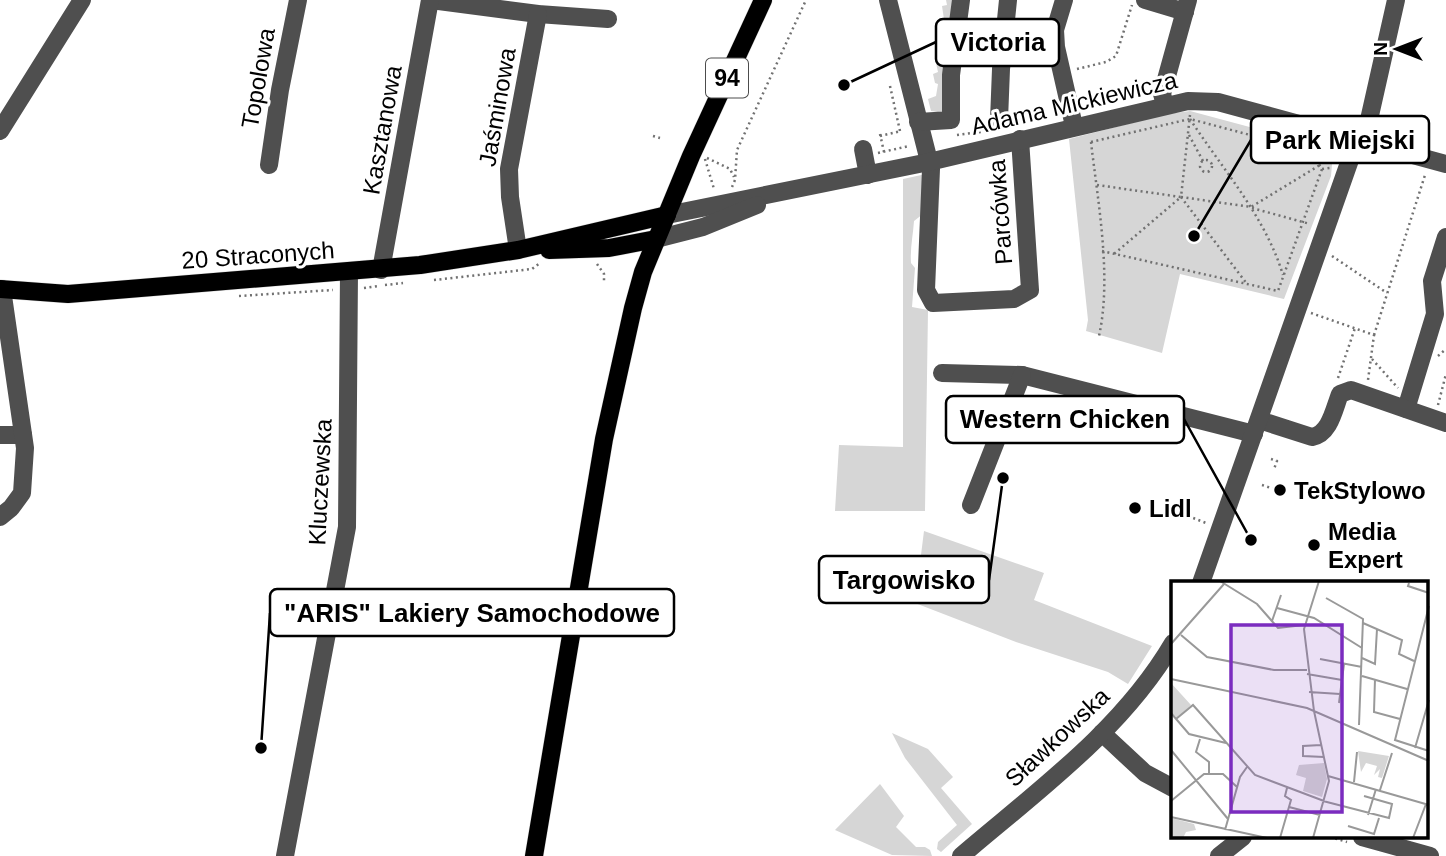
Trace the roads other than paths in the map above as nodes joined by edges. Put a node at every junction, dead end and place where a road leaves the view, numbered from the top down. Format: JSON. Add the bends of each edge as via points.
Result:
{"nodes":[{"id":1,"x":82,"y":0,"type":"edge"},
{"id":2,"x":298,"y":0,"type":"edge"},
{"id":3,"x":431,"y":0,"type":"edge"},
{"id":4,"x":590,"y":0,"type":"edge"},
{"id":5,"x":763,"y":0,"type":"edge"},
{"id":6,"x":888,"y":0,"type":"edge"},
{"id":7,"x":961,"y":0,"type":"edge"},
{"id":8,"x":1008,"y":0,"type":"edge"},
{"id":9,"x":1064,"y":0,"type":"edge"},
{"id":10,"x":1145,"y":0,"type":"edge"},
{"id":11,"x":1395,"y":0,"type":"edge"},
{"id":12,"x":1186,"y":6,"type":"edge"},
{"id":13,"x":538,"y":14,"type":"junction"},
{"id":14,"x":577,"y":16,"type":"junction"},
{"id":15,"x":608,"y":19,"type":"dead end"},
{"id":16,"x":1165,"y":105,"type":"junction"},
{"id":17,"x":918,"y":122,"type":"junction"},
{"id":18,"x":997,"y":125,"type":"road end"},
{"id":19,"x":1074,"y":126,"type":"junction"},
{"id":20,"x":0,"y":131,"type":"edge"},
{"id":21,"x":1020,"y":139,"type":"junction"},
{"id":22,"x":1361,"y":141,"type":"junction"},
{"id":23,"x":864,"y":153,"type":"road end"},
{"id":24,"x":929,"y":162,"type":"junction"},
{"id":25,"x":1446,"y":164,"type":"edge"},
{"id":26,"x":268,"y":165,"type":"dead end"},
{"id":27,"x":868,"y":175,"type":"junction"},
{"id":28,"x":792,"y":191,"type":"junction"},
{"id":29,"x":667,"y":215,"type":"junction"},
{"id":30,"x":638,"y":222,"type":"junction"},
{"id":31,"x":1446,"y":237,"type":"edge"},
{"id":32,"x":656,"y":239,"type":"junction"},
{"id":33,"x":629,"y":245,"type":"junction"},
{"id":34,"x":518,"y":250,"type":"junction"},
{"id":35,"x":381,"y":270,"type":"junction"},
{"id":36,"x":349,"y":272,"type":"junction"},
{"id":37,"x":1,"y":289,"type":"edge"},
{"id":38,"x":942,"y":373,"type":"dead end"},
{"id":39,"x":1022,"y":375,"type":"junction"},
{"id":40,"x":1406,"y":402,"type":"junction"},
{"id":41,"x":1446,"y":423,"type":"edge"},
{"id":42,"x":1257,"y":427,"type":"junction"},
{"id":43,"x":0,"y":435,"type":"edge"},
{"id":44,"x":23,"y":435,"type":"junction"},
{"id":45,"x":971,"y":505,"type":"dead end"},
{"id":46,"x":0,"y":517,"type":"edge"},
{"id":47,"x":1201,"y":581,"type":"edge"},
{"id":48,"x":1171,"y":646,"type":"edge"},
{"id":49,"x":1102,"y":733,"type":"junction"},
{"id":50,"x":1171,"y":787,"type":"edge"},
{"id":51,"x":1242,"y":838,"type":"edge"},
{"id":52,"x":1368,"y":838,"type":"edge"},
{"id":53,"x":285,"y":856,"type":"edge"},
{"id":54,"x":534,"y":856,"type":"edge"},
{"id":55,"x":961,"y":856,"type":"edge"},
{"id":56,"x":1219,"y":856,"type":"edge"},
{"id":57,"x":1430,"y":856,"type":"edge"}],
"edges":[{"from":1,"to":20,"type":"street"},
{"from":2,"to":26,"type":"street","name":"Topolowa"},
{"from":3,"to":13,"type":"street"},
{"from":3,"to":35,"type":"street","name":"Kasztanowa"},
{"from":4,"to":14,"type":"street"},
{"from":5,"to":29,"type":"main road","number":"94"},
{"from":6,"to":17,"type":"street"},
{"from":7,"to":17,"type":"street","via":[[951,75],[951,120]]},
{"from":8,"to":18,"type":"street"},
{"from":9,"to":19,"type":"street","via":[[1055,30],[1056,47]]},
{"from":10,"to":12,"type":"street"},
{"from":11,"to":22,"type":"street"},
{"from":12,"to":16,"type":"street","via":[[1162,94]]},
{"from":13,"to":14,"type":"street"},
{"from":13,"to":34,"type":"street","name":"Jaśminowa","via":[[509,170]]},
{"from":14,"to":15,"type":"street"},
{"from":16,"to":19,"type":"street","name":"Adama Mickiewicza"},
{"from":16,"to":22,"type":"street","name":"Adama Mickiewicza","via":[[1218,102]]},
{"from":17,"to":24,"type":"street"},
{"from":19,"to":21,"type":"street","name":"Adama Mickiewicza"},
{"from":21,"to":24,"type":"street","name":"Adama Mickiewicza"},
{"from":21,"to":24,"type":"street","name":"Parcówka","via":[[1030,290],[1014,299],[933,303],[926,290]]},
{"from":22,"to":25,"type":"street","name":"Adama Mickiewicza"},
{"from":22,"to":42,"type":"street"},
{"from":23,"to":27,"type":"street"},
{"from":24,"to":27,"type":"street","name":"Adama Mickiewicza"},
{"from":27,"to":28,"type":"street","name":"Adama Mickiewicza"},
{"from":28,"to":29,"type":"street","name":"Adama Mickiewicza"},
{"from":28,"to":32,"type":"street","name":"Adama Mickiewicza","via":[[703,227]]},
{"from":29,"to":30,"type":"main road","name":"20 Straconych"},
{"from":29,"to":32,"type":"main road","number":"94"},
{"from":30,"to":33,"type":"main road"},
{"from":30,"to":34,"type":"main road","name":"20 Straconych"},
{"from":31,"to":40,"type":"street","via":[[1432,281],[1436,314]]},
{"from":32,"to":33,"type":"main road","name":"20 Straconych"},
{"from":32,"to":54,"type":"main road","number":"94","via":[[633,308],[604,439]]},
{"from":33,"to":34,"type":"main road","name":"20 Straconych"},
{"from":34,"to":35,"type":"main road","name":"20 Straconych"},
{"from":35,"to":36,"type":"main road","name":"20 Straconych"},
{"from":36,"to":37,"type":"main road","name":"20 Straconych","via":[[68,294]]},
{"from":36,"to":53,"type":"street","name":"Kluczewska","via":[[347,527]]},
{"from":37,"to":44,"type":"street"},
{"from":38,"to":39,"type":"street"},
{"from":39,"to":42,"type":"street"},
{"from":39,"to":45,"type":"street"},
{"from":40,"to":41,"type":"street"},
{"from":40,"to":42,"type":"street","via":[[1351,390],[1340,394],[1325,432],[1319,436]]},
{"from":42,"to":47,"type":"street"},
{"from":43,"to":44,"type":"street"},
{"from":44,"to":46,"type":"street","via":[[22,493]]},
{"from":48,"to":49,"type":"street","name":"Sławkowska","via":[[1137,696]]},
{"from":49,"to":50,"type":"street","via":[[1144,774]]},
{"from":49,"to":55,"type":"street","name":"Sławkowska"},
{"from":51,"to":56,"type":"street"},
{"from":52,"to":57,"type":"street"}]}
